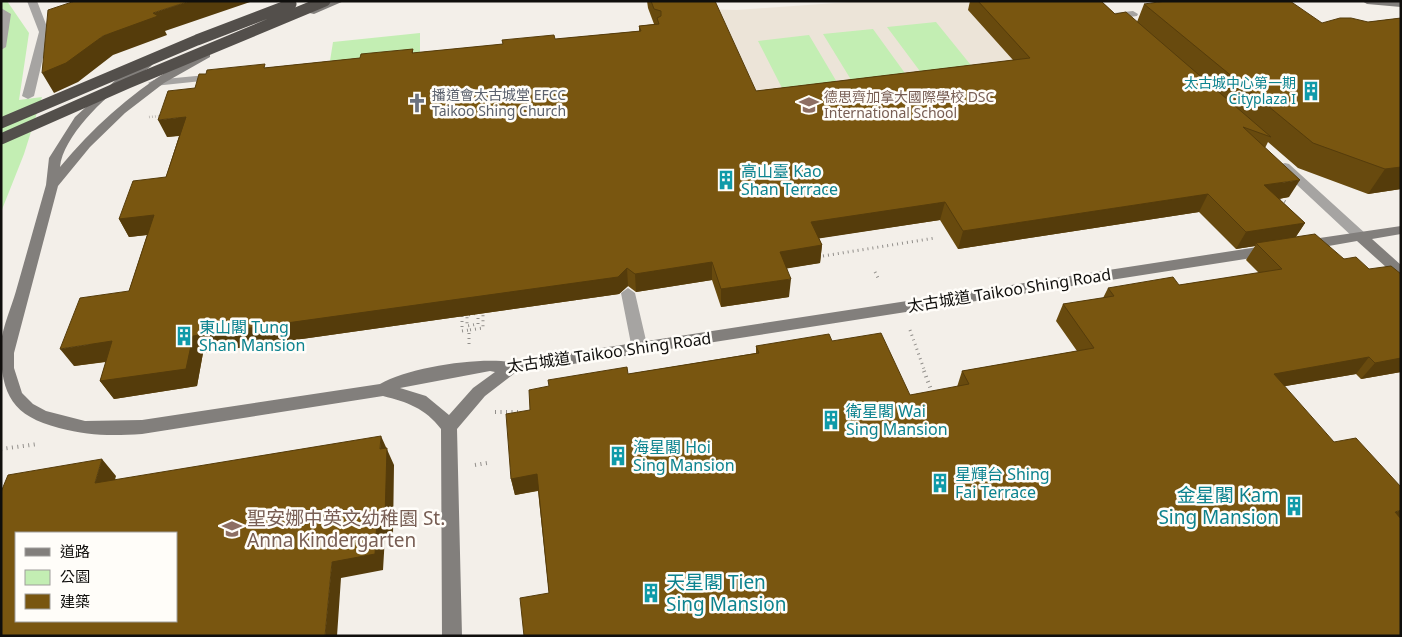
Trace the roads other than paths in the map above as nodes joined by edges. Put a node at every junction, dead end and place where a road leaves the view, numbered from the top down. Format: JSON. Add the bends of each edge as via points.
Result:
{"nodes":[{"id":1,"x":32,"y":1,"type":"edge"},
{"id":2,"x":288,"y":1,"type":"edge"},
{"id":3,"x":299,"y":1,"type":"edge"},
{"id":4,"x":339,"y":1,"type":"edge"},
{"id":5,"x":348,"y":1,"type":"edge"},
{"id":6,"x":1368,"y":1,"type":"edge"},
{"id":7,"x":324,"y":4,"type":"edge"},
{"id":8,"x":1401,"y":4,"type":"edge"},
{"id":9,"x":1102,"y":5,"type":"edge"},
{"id":10,"x":1,"y":11,"type":"edge"},
{"id":11,"x":1133,"y":14,"type":"dead end"},
{"id":12,"x":1114,"y":16,"type":"junction"},
{"id":13,"x":1129,"y":29,"type":"edge"},
{"id":14,"x":1,"y":47,"type":"edge"},
{"id":15,"x":229,"y":76,"type":"edge"},
{"id":16,"x":154,"y":83,"type":"junction"},
{"id":17,"x":28,"y":96,"type":"dead end"},
{"id":18,"x":1,"y":123,"type":"edge"},
{"id":19,"x":1,"y":141,"type":"edge"},
{"id":20,"x":1277,"y":159,"type":"edge"},
{"id":21,"x":52,"y":184,"type":"junction"},
{"id":22,"x":1401,"y":230,"type":"edge"},
{"id":23,"x":1361,"y":237,"type":"junction"},
{"id":24,"x":1401,"y":273,"type":"edge"},
{"id":25,"x":628,"y":293,"type":"dead end"},
{"id":26,"x":640,"y":350,"type":"junction"},
{"id":27,"x":511,"y":368,"type":"junction"},
{"id":28,"x":383,"y":390,"type":"junction"},
{"id":29,"x":449,"y":427,"type":"junction"},
{"id":30,"x":452,"y":636,"type":"edge"}],
"edges":[{"from":1,"to":17,"type":"street","via":[[44,32]]},
{"from":2,"to":21,"type":"street","name":"太古城道 Taikoo Shing Road","via":[[183,45],[123,79],[91,106],[66,137],[55,158]]},
{"from":3,"to":18,"type":"highway","bridge":true,"via":[[197,40]]},
{"from":4,"to":7,"type":"street","name":"太古城道 Taikoo Shing Road"},
{"from":5,"to":7,"type":"street"},
{"from":6,"to":8,"type":"street"},
{"from":7,"to":16,"type":"street","name":"太古城道 Taikoo Shing Road","via":[[225,46]]},
{"from":7,"to":19,"type":"highway","bridge":true,"via":[[32,124]]},
{"from":9,"to":12,"type":"street"},
{"from":10,"to":14,"type":"street","via":[[6,14]]},
{"from":11,"to":12,"type":"street"},
{"from":12,"to":13,"type":"street"},
{"from":15,"to":16,"type":"street"},
{"from":16,"to":21,"type":"street","name":"太古城道 Taikoo Shing Road","via":[[105,123]]},
{"from":20,"to":23,"type":"street"},
{"from":21,"to":28,"type":"street","name":"太古城道 Taikoo Shing Road","via":[[6,353],[9,382],[15,396],[27,409],[62,424],[85,428],[127,428]]},
{"from":22,"to":23,"type":"street","name":"太古城道 Taikoo Shing Road"},
{"from":23,"to":24,"type":"street"},
{"from":23,"to":26,"type":"street","name":"太古城道 Taikoo Shing Road"},
{"from":25,"to":26,"type":"street"},
{"from":26,"to":27,"type":"street","name":"太古城道 Taikoo Shing Road"},
{"from":27,"to":28,"type":"street","name":"太古城道 Taikoo Shing Road","via":[[490,365],[400,380]]},
{"from":27,"to":29,"type":"street","via":[[479,392]]},
{"from":28,"to":29,"type":"street","via":[[422,400],[437,410]]},
{"from":29,"to":30,"type":"street"}]}
